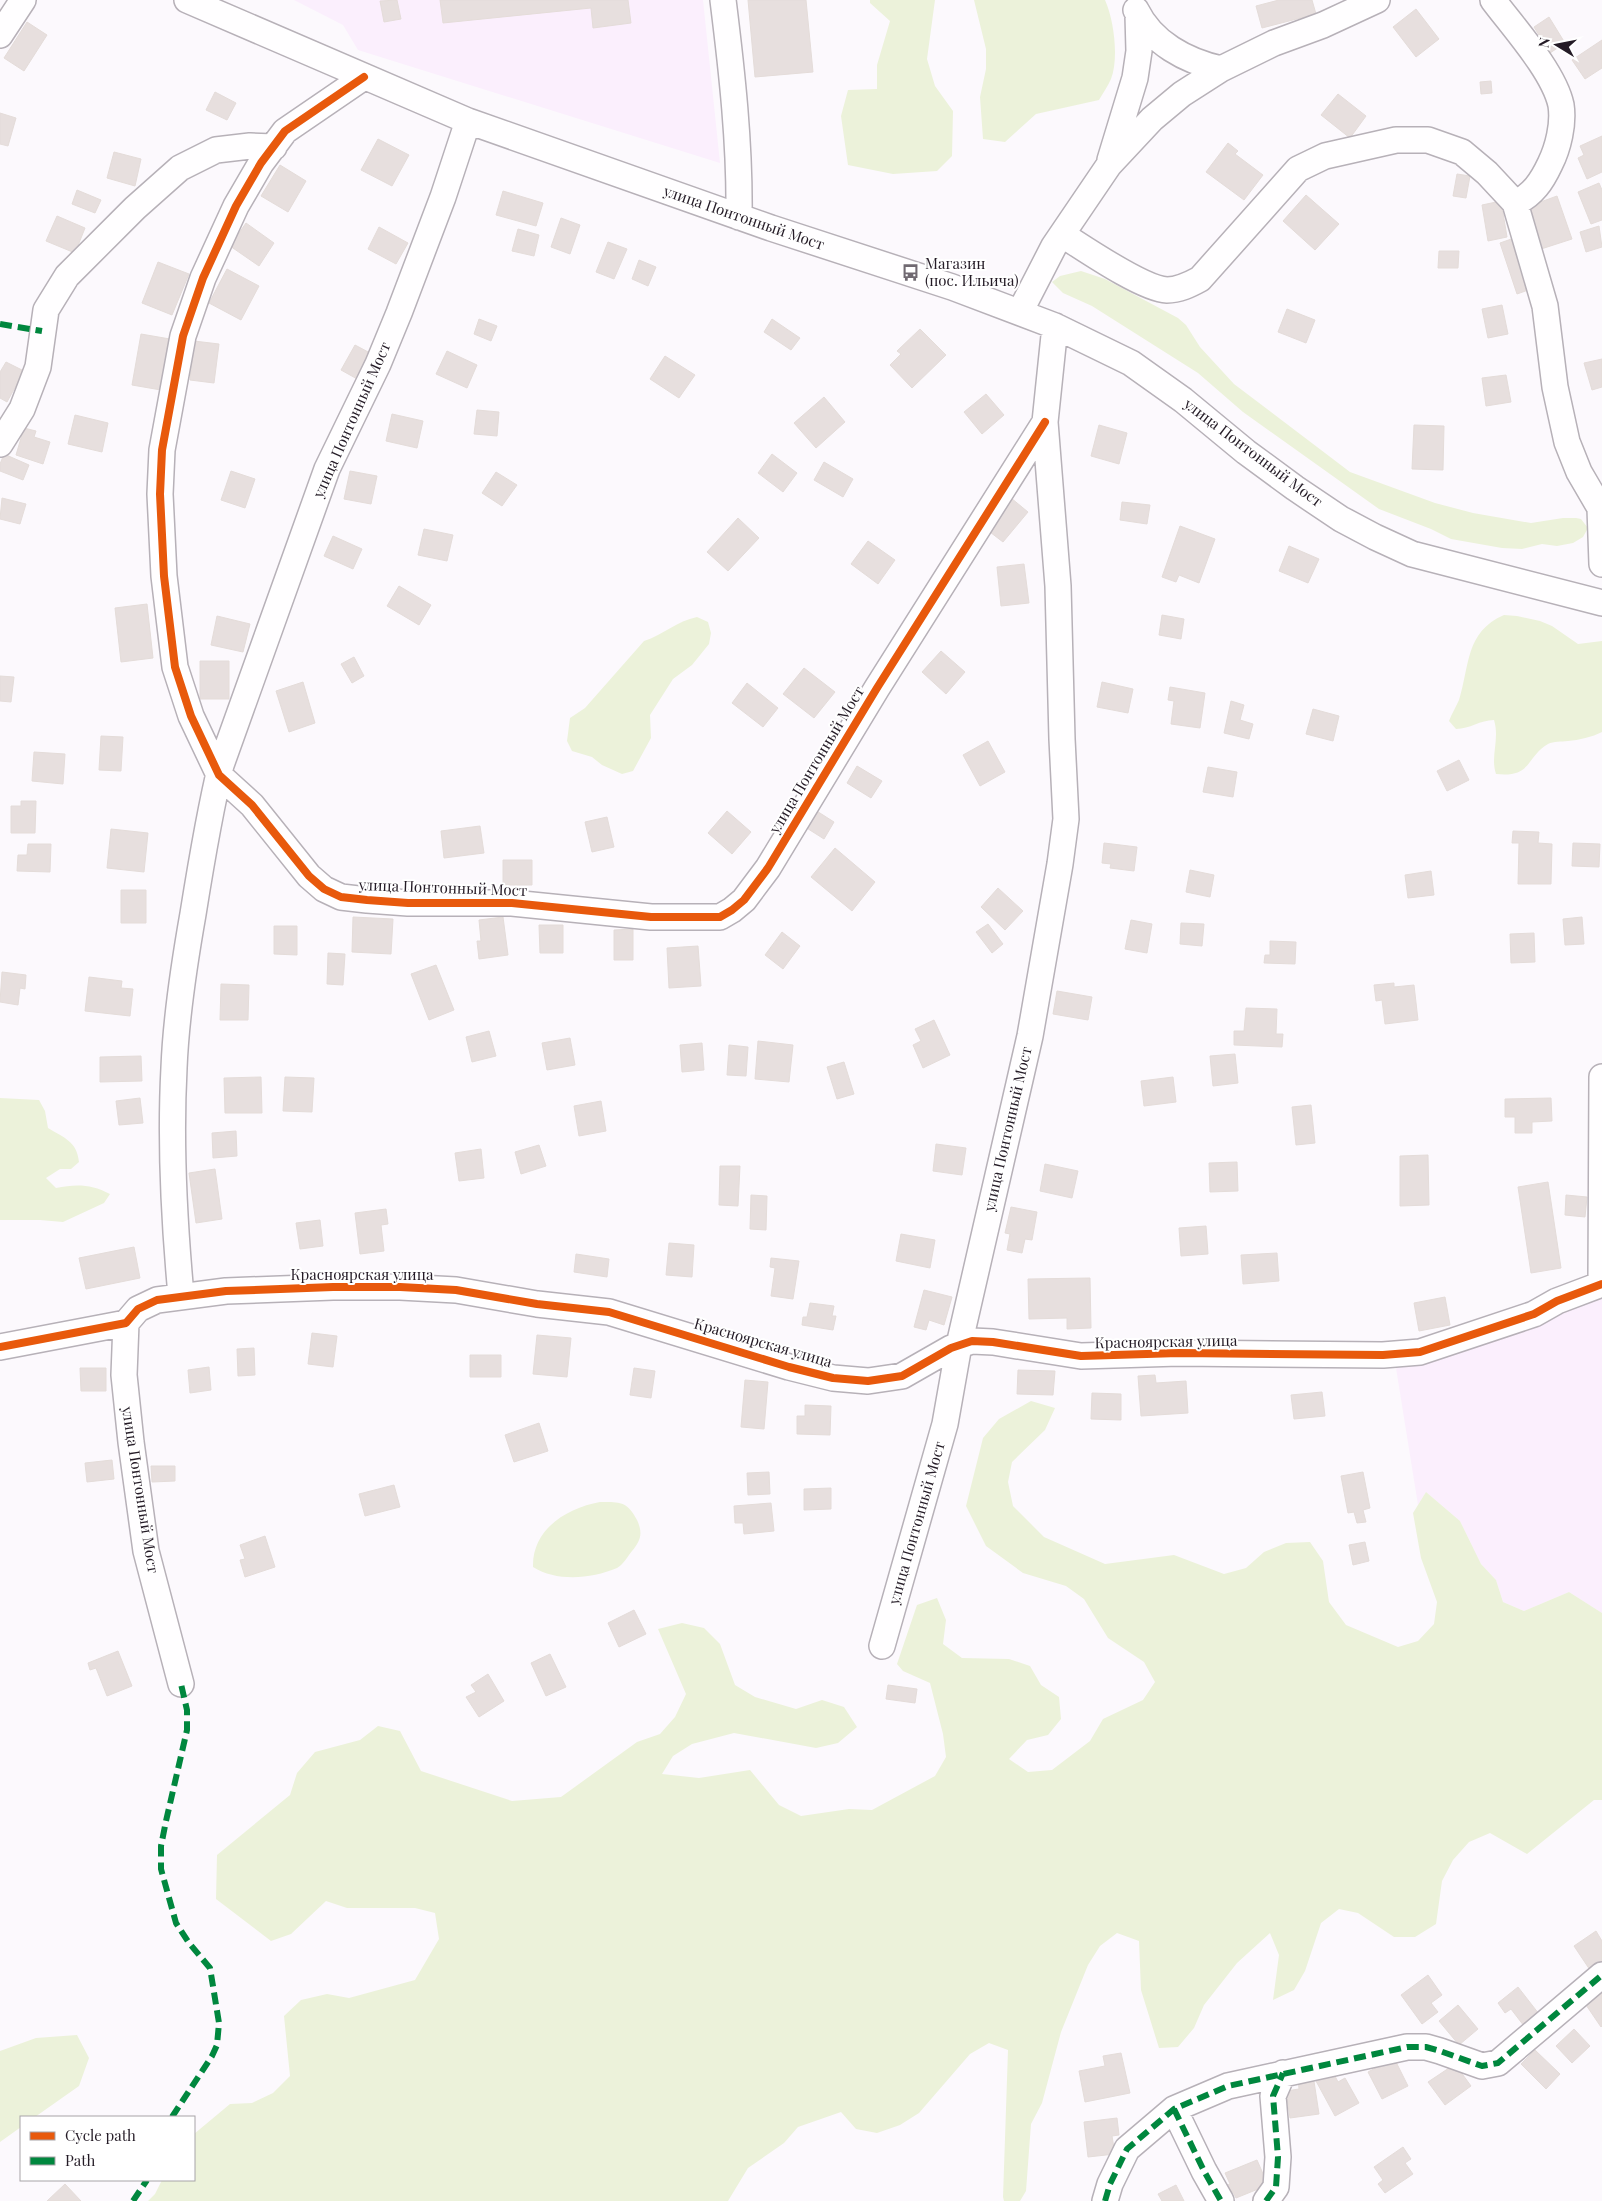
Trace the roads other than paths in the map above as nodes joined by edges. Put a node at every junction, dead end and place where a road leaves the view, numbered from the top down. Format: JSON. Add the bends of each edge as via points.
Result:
{"nodes":[{"id":1,"x":23,"y":0,"type":"edge"},
{"id":2,"x":187,"y":0,"type":"edge"},
{"id":3,"x":723,"y":0,"type":"edge"},
{"id":4,"x":1377,"y":0,"type":"edge"},
{"id":5,"x":1493,"y":0,"type":"edge"},
{"id":6,"x":1134,"y":8,"type":"edge"},
{"id":7,"x":0,"y":35,"type":"edge"},
{"id":8,"x":1221,"y":69,"type":"junction"},
{"id":9,"x":364,"y":77,"type":"junction"},
{"id":10,"x":468,"y":122,"type":"junction"},
{"id":11,"x":274,"y":147,"type":"junction"},
{"id":12,"x":1109,"y":165,"type":"junction"},
{"id":13,"x":1515,"y":203,"type":"junction"},
{"id":14,"x":739,"y":217,"type":"junction"},
{"id":15,"x":1063,"y":235,"type":"junction"},
{"id":16,"x":1020,"y":312,"type":"junction"},
{"id":17,"x":1055,"y":326,"type":"junction"},
{"id":18,"x":1045,"y":422,"type":"junction"},
{"id":19,"x":0,"y":444,"type":"edge"},
{"id":20,"x":1601,"y":506,"type":"edge"},
{"id":21,"x":1602,"y":564,"type":"edge"},
{"id":22,"x":1602,"y":603,"type":"edge"},
{"id":23,"x":219,"y":775,"type":"junction"},
{"id":24,"x":1602,"y":1077,"type":"edge"},
{"id":25,"x":1601,"y":1284,"type":"edge"},
{"id":26,"x":181,"y":1295,"type":"junction"},
{"id":27,"x":126,"y":1323,"type":"junction"},
{"id":28,"x":959,"y":1345,"type":"junction"},
{"id":29,"x":0,"y":1348,"type":"edge"},
{"id":30,"x":882,"y":1646,"type":"dead end"},
{"id":31,"x":181,"y":1684,"type":"dead end"},
{"id":32,"x":1602,"y":1975,"type":"edge"},
{"id":33,"x":1283,"y":2073,"type":"junction"},
{"id":34,"x":1174,"y":2109,"type":"junction"},
{"id":35,"x":1105,"y":2201,"type":"edge"},
{"id":36,"x":1222,"y":2201,"type":"edge"},
{"id":37,"x":1266,"y":2201,"type":"edge"}],
"edges":[{"from":1,"to":7,"type":"street"},
{"from":2,"to":9,"type":"street","name":"улица Понтонный Мост"},
{"from":3,"to":14,"type":"street","via":[[738,155]]},
{"from":4,"to":8,"type":"street"},
{"from":5,"to":13,"type":"street","via":[[1554,83],[1561,106],[1556,153],[1536,189]]},
{"from":6,"to":8,"type":"street","via":[[1171,50]]},
{"from":6,"to":12,"type":"street","via":[[1140,51]]},
{"from":8,"to":12,"type":"street","via":[[1182,94],[1152,119]]},
{"from":9,"to":10,"type":"street","name":"улица Понтонный Мост"},
{"from":9,"to":11,"type":"street","name":"улица Понтонный Мост","via":[[285,131]]},
{"from":10,"to":14,"type":"street","name":"улица Понтонный Мост"},
{"from":10,"to":23,"type":"street","name":"улица Понтонный Мост","via":[[399,313],[327,469]]},
{"from":11,"to":19,"type":"street","via":[[216,150],[180,168],[67,276],[46,310],[38,367],[22,409]]},
{"from":11,"to":23,"type":"street","name":"улица Понтонный Мост","via":[[236,206],[203,278],[182,336],[162,450],[160,494],[164,576],[175,667],[190,716]]},
{"from":12,"to":15,"type":"street"},
{"from":13,"to":15,"type":"street","via":[[1462,152],[1428,140],[1396,140],[1325,156],[1298,169],[1200,279],[1182,288],[1164,290],[1130,277]]},
{"from":13,"to":20,"type":"street","via":[[1546,306],[1555,387],[1567,442],[1579,472]]},
{"from":14,"to":16,"type":"street","name":"улица Понтонный Мост"},
{"from":15,"to":16,"type":"street"},
{"from":16,"to":17,"type":"street","name":"улица Понтонный Мост"},
{"from":17,"to":18,"type":"street","name":"улица Понтонный Мост"},
{"from":17,"to":22,"type":"street","name":"улица Понтонный Мост","via":[[1131,363],[1295,488],[1375,537],[1412,554]]},
{"from":18,"to":23,"type":"street","name":"улица Понтонный Мост","via":[[768,868],[744,900],[720,917],[651,917],[512,903],[408,903],[341,897],[324,889],[309,876],[252,805]]},
{"from":18,"to":28,"type":"street","name":"улица Понтонный Мост","via":[[1058,586],[1066,819],[1030,1036]]},
{"from":20,"to":21,"type":"street"},
{"from":23,"to":26,"type":"street","name":"улица Понтонный Мост","via":[[209,814],[185,961],[175,1054],[175,1234]]},
{"from":24,"to":25,"type":"street"},
{"from":25,"to":28,"type":"street","name":"Красноярская улица","via":[[1534,1314],[1420,1352],[1383,1355],[1179,1353],[1081,1356],[994,1342],[972,1341]]},
{"from":26,"to":27,"type":"street","name":"Красноярская улица","via":[[157,1300],[138,1309]]},
{"from":26,"to":28,"type":"street","name":"Красноярская улица","via":[[333,1287],[456,1290],[609,1312],[789,1367],[851,1380],[902,1376]]},
{"from":27,"to":29,"type":"street"},
{"from":27,"to":31,"type":"street","name":"улица Понтонный Мост","via":[[124,1375],[146,1551]]},
{"from":28,"to":30,"type":"street","name":"улица Понтонный Мост","via":[[945,1424]]},
{"from":32,"to":33,"type":"street","via":[[1498,2063],[1482,2066],[1426,2047],[1407,2047]]},
{"from":33,"to":34,"type":"street","via":[[1228,2086]]},
{"from":33,"to":37,"type":"street","via":[[1273,2096],[1278,2157],[1276,2187]]},
{"from":34,"to":35,"type":"street","via":[[1127,2149]]},
{"from":34,"to":36,"type":"street"}]}
